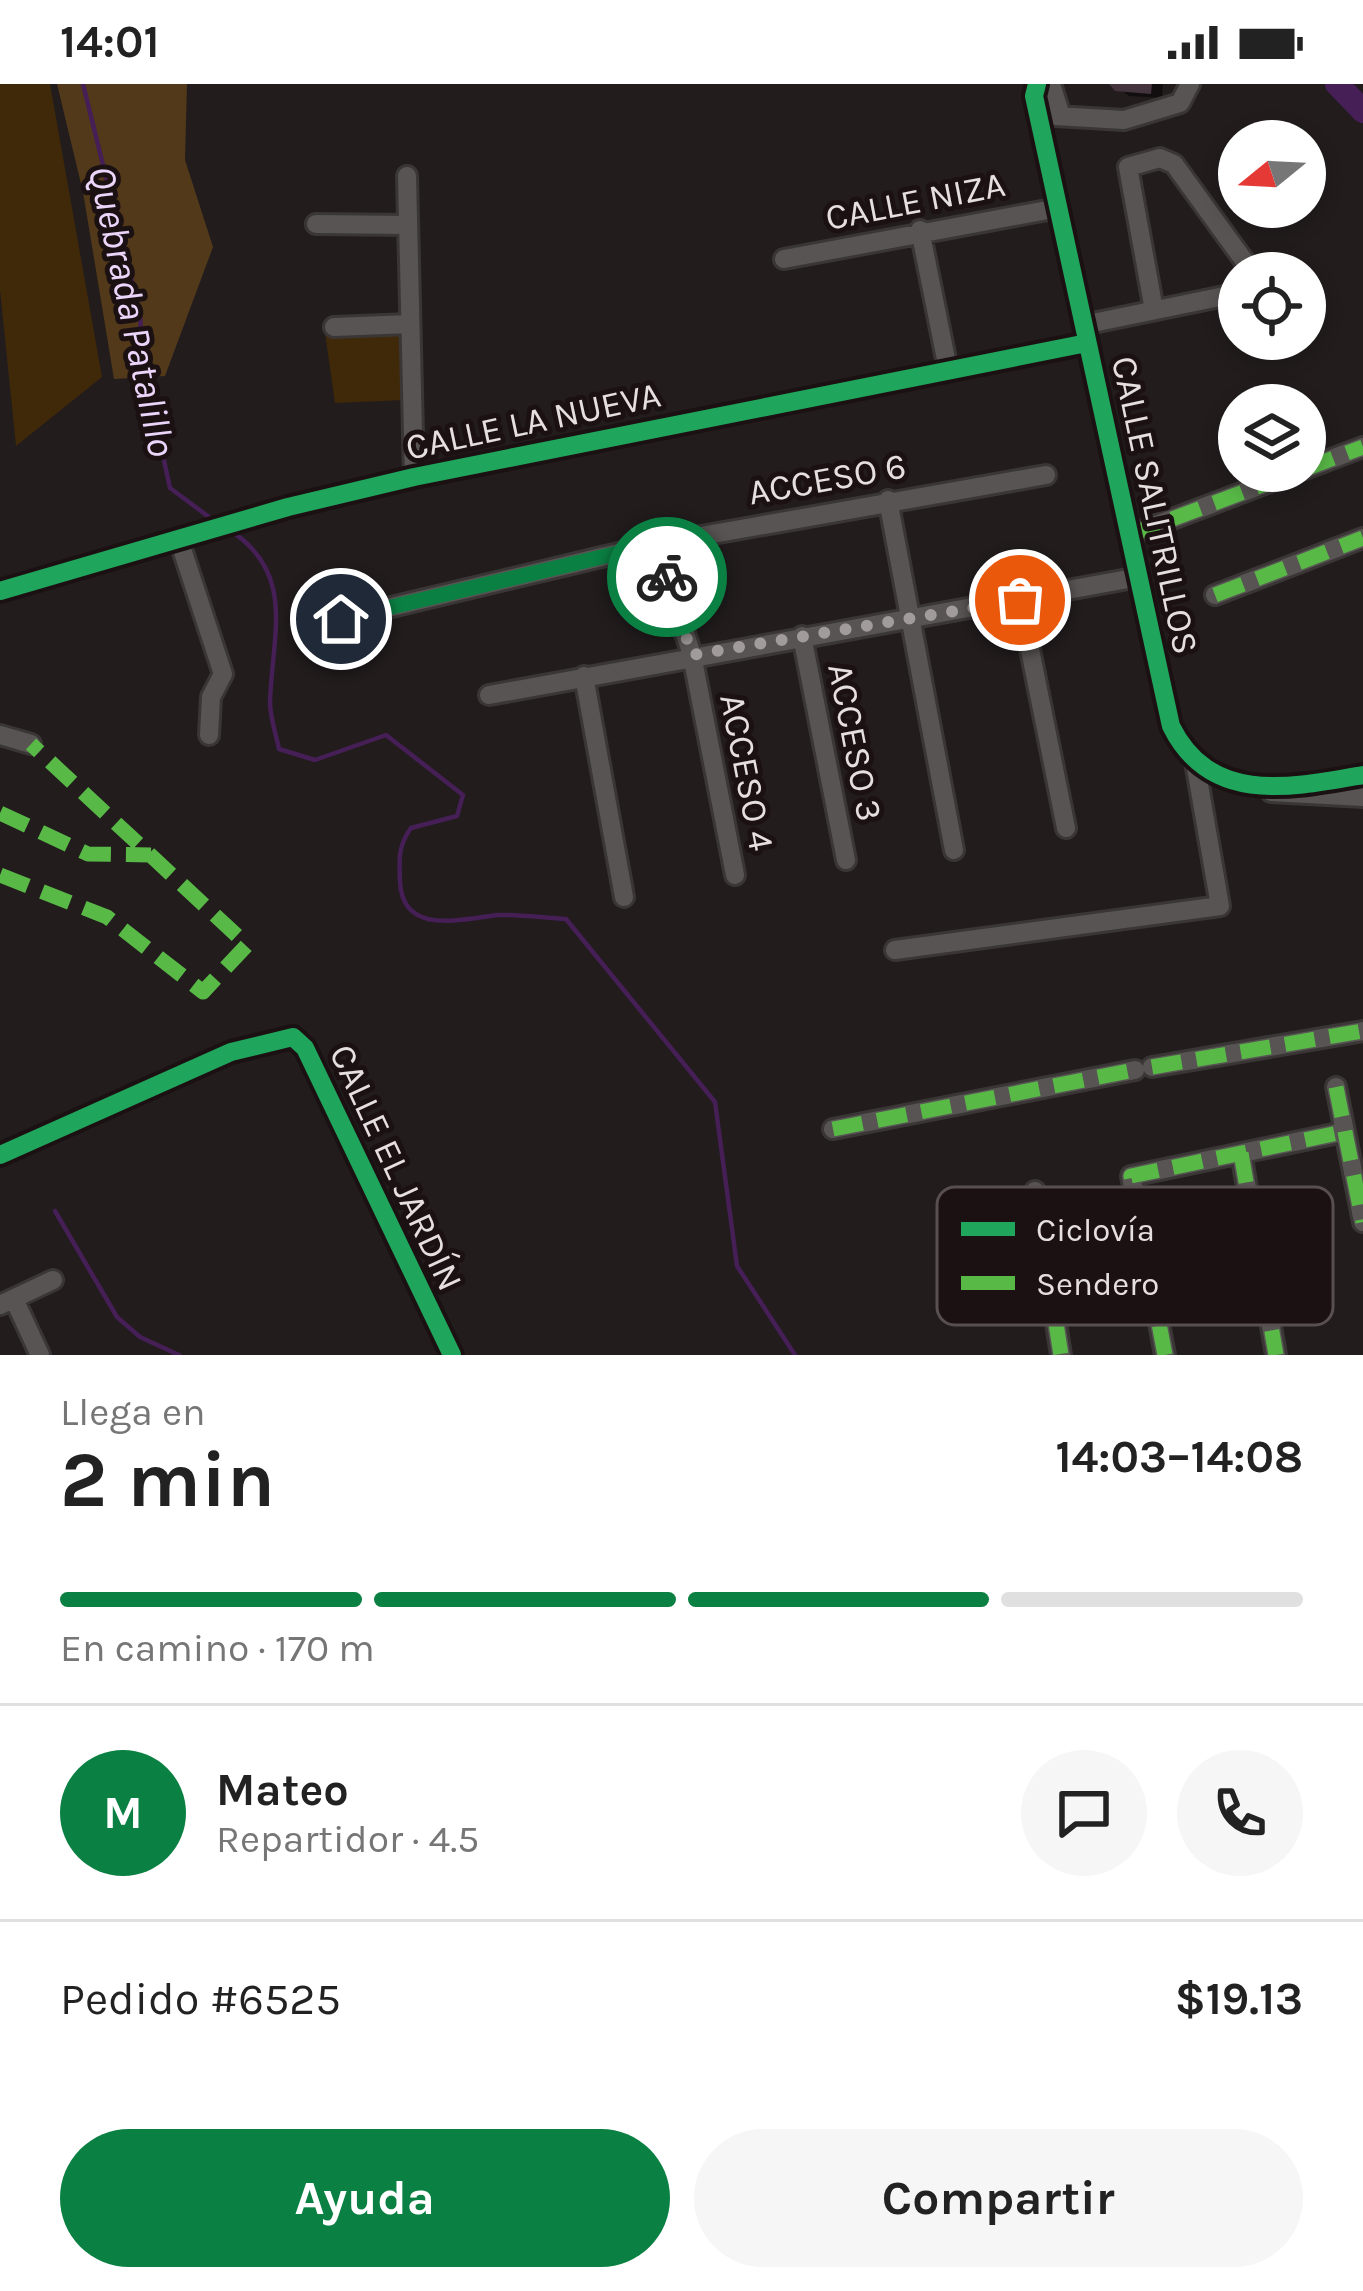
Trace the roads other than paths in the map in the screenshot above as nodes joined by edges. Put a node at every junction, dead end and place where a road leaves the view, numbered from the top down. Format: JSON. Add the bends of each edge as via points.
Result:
{"nodes":[{"id":1,"x":1051,"y":84,"type":"edge"},
{"id":2,"x":1190,"y":84,"type":"edge"},
{"id":3,"x":1034,"y":95,"type":"edge"},
{"id":4,"x":1060,"y":113,"type":"junction"},
{"id":5,"x":407,"y":176,"type":"dead end"},
{"id":6,"x":1058,"y":208,"type":"junction"},
{"id":7,"x":316,"y":224,"type":"dead end"},
{"id":8,"x":408,"y":224,"type":"junction"},
{"id":9,"x":920,"y":230,"type":"junction"},
{"id":10,"x":1237,"y":252,"type":"edge"},
{"id":11,"x":784,"y":259,"type":"dead end"},
{"id":12,"x":1218,"y":297,"type":"edge"},
{"id":13,"x":1154,"y":310,"type":"junction"},
{"id":14,"x":410,"y":324,"type":"junction"},
{"id":15,"x":334,"y":327,"type":"dead end"},
{"id":16,"x":1086,"y":334,"type":"junction"},
{"id":17,"x":948,"y":369,"type":"junction"},
{"id":18,"x":1363,"y":447,"type":"edge"},
{"id":19,"x":1326,"y":461,"type":"edge"},
{"id":20,"x":1046,"y":475,"type":"dead end"},
{"id":21,"x":414,"y":477,"type":"junction"},
{"id":22,"x":1244,"y":492,"type":"edge"},
{"id":23,"x":888,"y":500,"type":"junction"},
{"id":24,"x":1130,"y":535,"type":"junction"},
{"id":25,"x":1363,"y":538,"type":"edge"},
{"id":26,"x":178,"y":540,"type":"junction"},
{"id":27,"x":656,"y":544,"type":"junction"},
{"id":28,"x":1139,"y":577,"type":"junction"},
{"id":29,"x":0,"y":591,"type":"edge"},
{"id":30,"x":1215,"y":595,"type":"dead end"},
{"id":31,"x":1020,"y":600,"type":"junction"},
{"id":32,"x":909,"y":618,"type":"junction"},
{"id":33,"x":341,"y":619,"type":"dead end"},
{"id":34,"x":802,"y":636,"type":"junction"},
{"id":35,"x":692,"y":655,"type":"junction"},
{"id":36,"x":584,"y":676,"type":"junction"},
{"id":37,"x":489,"y":695,"type":"dead end"},
{"id":38,"x":0,"y":735,"type":"edge"},
{"id":39,"x":209,"y":735,"type":"dead end"},
{"id":40,"x":32,"y":744,"type":"dead end"},
{"id":41,"x":1195,"y":762,"type":"junction"},
{"id":42,"x":1363,"y":775,"type":"edge"},
{"id":43,"x":1243,"y":786,"type":"junction"},
{"id":44,"x":1363,"y":796,"type":"edge"},
{"id":45,"x":1066,"y":828,"type":"dead end"},
{"id":46,"x":954,"y":850,"type":"dead end"},
{"id":47,"x":846,"y":860,"type":"dead end"},
{"id":48,"x":735,"y":875,"type":"dead end"},
{"id":49,"x":623,"y":897,"type":"dead end"},
{"id":50,"x":895,"y":950,"type":"dead end"},
{"id":51,"x":1363,"y":1031,"type":"edge"},
{"id":52,"x":1336,"y":1087,"type":"dead end"},
{"id":53,"x":833,"y":1129,"type":"dead end"},
{"id":54,"x":1343,"y":1132,"type":"junction"},
{"id":55,"x":1241,"y":1153,"type":"junction"},
{"id":56,"x":0,"y":1155,"type":"edge"},
{"id":57,"x":1133,"y":1187,"type":"edge"},
{"id":58,"x":1247,"y":1187,"type":"edge"},
{"id":59,"x":1363,"y":1222,"type":"edge"},
{"id":60,"x":52,"y":1280,"type":"dead end"},
{"id":61,"x":7,"y":1302,"type":"edge"},
{"id":62,"x":1057,"y":1325,"type":"edge"},
{"id":63,"x":1159,"y":1325,"type":"edge"},
{"id":64,"x":1271,"y":1325,"type":"edge"},
{"id":65,"x":40,"y":1355,"type":"edge"},
{"id":66,"x":452,"y":1355,"type":"edge"},
{"id":67,"x":1061,"y":1355,"type":"edge"},
{"id":68,"x":1165,"y":1355,"type":"edge"},
{"id":69,"x":1276,"y":1355,"type":"edge"}],
"edges":[{"from":1,"to":4,"type":"street"},
{"from":2,"to":4,"type":"street","via":[[1180,103],[1132,119]]},
{"from":3,"to":4,"type":"street"},
{"from":3,"to":6,"type":"street","name":"CALLE SALITRILLOS"},
{"from":5,"to":8,"type":"street"},
{"from":6,"to":9,"type":"street","name":"CALLE NIZA"},
{"from":6,"to":16,"type":"street","name":"CALLE SALITRILLOS"},
{"from":7,"to":8,"type":"street"},
{"from":8,"to":14,"type":"street"},
{"from":9,"to":11,"type":"street","name":"CALLE NIZA"},
{"from":9,"to":17,"type":"street"},
{"from":10,"to":13,"type":"street","via":[[1167,158],[1128,167]]},
{"from":12,"to":13,"type":"street","name":"CALLE LA NUEVA"},
{"from":13,"to":16,"type":"street","name":"CALLE LA NUEVA"},
{"from":14,"to":15,"type":"street"},
{"from":14,"to":21,"type":"street"},
{"from":16,"to":17,"type":"street","name":"CALLE LA NUEVA"},
{"from":16,"to":24,"type":"street","name":"CALLE SALITRILLOS"},
{"from":17,"to":21,"type":"street","name":"CALLE LA NUEVA"},
{"from":18,"to":19,"type":"street"},
{"from":20,"to":23,"type":"street","name":"ACCESO 6"},
{"from":21,"to":26,"type":"street","name":"CALLE LA NUEVA"},
{"from":22,"to":24,"type":"street"},
{"from":23,"to":27,"type":"street","name":"ACCESO 6"},
{"from":23,"to":32,"type":"street"},
{"from":24,"to":28,"type":"street","name":"CALLE SALITRILLOS"},
{"from":25,"to":30,"type":"street"},
{"from":26,"to":29,"type":"street","name":"CALLE LA NUEVA"},
{"from":26,"to":39,"type":"street","via":[[223,674],[211,697]]},
{"from":27,"to":33,"type":"street","name":"ACCESO 6"},
{"from":27,"to":35,"type":"street","name":"ACCESO 4"},
{"from":28,"to":31,"type":"street"},
{"from":28,"to":41,"type":"street","name":"CALLE SALITRILLOS","via":[[1171,726]]},
{"from":31,"to":32,"type":"street"},
{"from":31,"to":45,"type":"street"},
{"from":32,"to":34,"type":"street"},
{"from":32,"to":46,"type":"street"},
{"from":34,"to":35,"type":"street"},
{"from":34,"to":47,"type":"street","name":"ACCESO 3"},
{"from":35,"to":36,"type":"street"},
{"from":35,"to":48,"type":"street","name":"ACCESO 4"},
{"from":36,"to":37,"type":"street"},
{"from":36,"to":49,"type":"street"},
{"from":38,"to":40,"type":"street"},
{"from":41,"to":43,"type":"street"},
{"from":41,"to":50,"type":"street","name":"CALLE SALITRILLOS","via":[[1220,906]]},
{"from":42,"to":43,"type":"street"},
{"from":43,"to":44,"type":"street"},
{"from":51,"to":53,"type":"street"},
{"from":52,"to":54,"type":"street"},
{"from":54,"to":55,"type":"street"},
{"from":54,"to":59,"type":"street"},
{"from":55,"to":57,"type":"street","via":[[1131,1176]]},
{"from":55,"to":58,"type":"street"},
{"from":56,"to":66,"type":"street","name":"CALLE EL JARDÍN","via":[[231,1052],[293,1037]]},
{"from":60,"to":61,"type":"street"},
{"from":61,"to":65,"type":"street"},
{"from":62,"to":67,"type":"street"},
{"from":63,"to":68,"type":"street"},
{"from":64,"to":69,"type":"street"}]}
